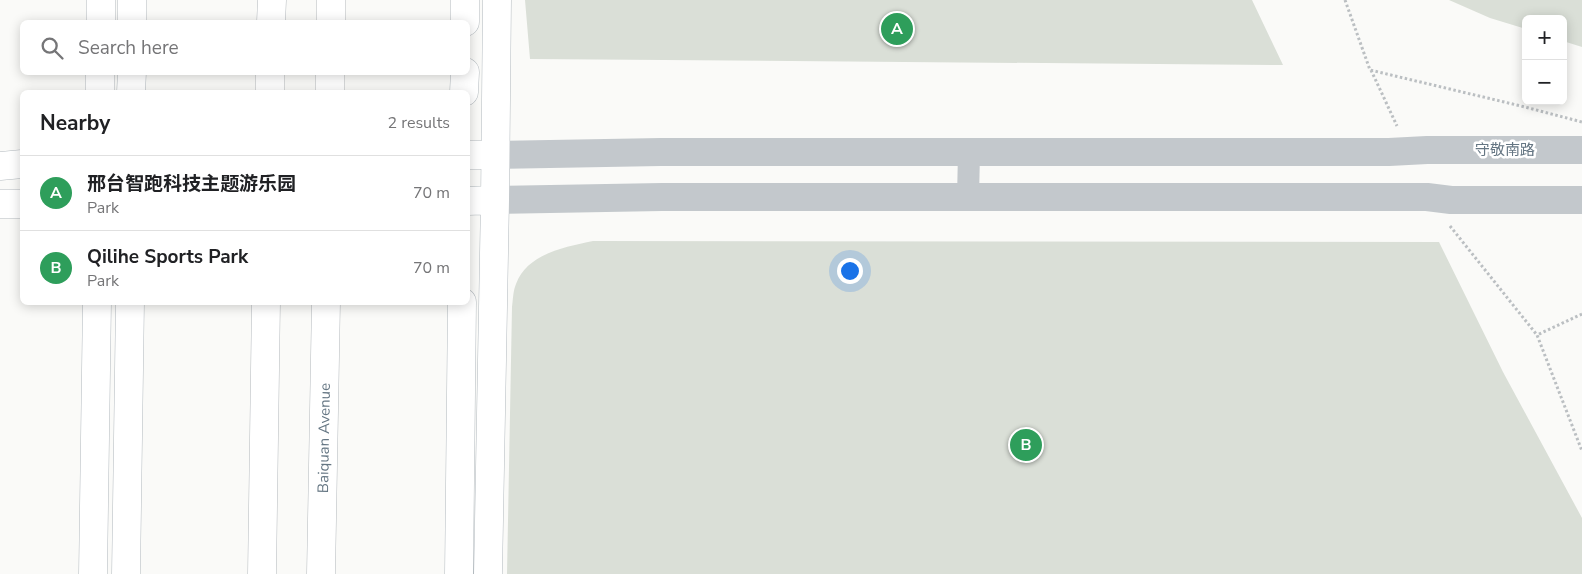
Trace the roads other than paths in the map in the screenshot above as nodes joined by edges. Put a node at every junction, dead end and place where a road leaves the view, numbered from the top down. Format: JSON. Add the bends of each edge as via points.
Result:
{"nodes":[{"id":1,"x":101,"y":0,"type":"edge"},
{"id":2,"x":132,"y":0,"type":"edge"},
{"id":3,"x":272,"y":0,"type":"edge"},
{"id":4,"x":331,"y":0,"type":"edge"},
{"id":5,"x":465,"y":0,"type":"edge"},
{"id":6,"x":496,"y":0,"type":"edge"},
{"id":7,"x":101,"y":20,"type":"edge"},
{"id":8,"x":132,"y":20,"type":"edge"},
{"id":9,"x":271,"y":20,"type":"edge"},
{"id":10,"x":331,"y":20,"type":"edge"},
{"id":11,"x":465,"y":20,"type":"edge"},
{"id":12,"x":100,"y":75,"type":"edge"},
{"id":13,"x":132,"y":75,"type":"edge"},
{"id":14,"x":270,"y":75,"type":"edge"},
{"id":15,"x":330,"y":75,"type":"edge"},
{"id":16,"x":464,"y":75,"type":"edge"},
{"id":17,"x":100,"y":90,"type":"edge"},
{"id":18,"x":131,"y":90,"type":"edge"},
{"id":19,"x":270,"y":90,"type":"edge"},
{"id":20,"x":330,"y":90,"type":"edge"},
{"id":21,"x":464,"y":90,"type":"edge"},
{"id":22,"x":1582,"y":150,"type":"edge"},
{"id":23,"x":969,"y":152,"type":"junction"},
{"id":24,"x":470,"y":155,"type":"edge"},
{"id":25,"x":495,"y":155,"type":"junction"},
{"id":26,"x":20,"y":164,"type":"edge"},
{"id":27,"x":0,"y":166,"type":"edge"},
{"id":28,"x":968,"y":198,"type":"junction"},
{"id":29,"x":496,"y":200,"type":"junction"},
{"id":30,"x":1582,"y":200,"type":"edge"},
{"id":31,"x":470,"y":201,"type":"edge"},
{"id":32,"x":0,"y":204,"type":"edge"},
{"id":33,"x":20,"y":204,"type":"edge"},
{"id":34,"x":97,"y":305,"type":"edge"},
{"id":35,"x":130,"y":305,"type":"edge"},
{"id":36,"x":266,"y":305,"type":"edge"},
{"id":37,"x":326,"y":305,"type":"edge"},
{"id":38,"x":462,"y":305,"type":"edge"},
{"id":39,"x":322,"y":568,"type":"edge"},
{"id":40,"x":261,"y":571,"type":"edge"},
{"id":41,"x":93,"y":574,"type":"edge"},
{"id":42,"x":126,"y":574,"type":"edge"},
{"id":43,"x":459,"y":574,"type":"edge"},
{"id":44,"x":488,"y":574,"type":"edge"}],
"edges":[{"from":1,"to":7,"type":"main road"},
{"from":2,"to":8,"type":"main road"},
{"from":3,"to":9,"type":"main road"},
{"from":4,"to":10,"type":"main road"},
{"from":5,"to":11,"type":"main road"},
{"from":6,"to":25,"type":"main road"},
{"from":12,"to":17,"type":"main road"},
{"from":13,"to":18,"type":"main road"},
{"from":14,"to":19,"type":"main road"},
{"from":15,"to":20,"type":"main road"},
{"from":16,"to":21,"type":"main road"},
{"from":22,"to":23,"type":"street","name":"守敬南路"},
{"from":23,"to":25,"type":"street","name":"守敬南路"},
{"from":23,"to":28,"type":"street"},
{"from":24,"to":25,"type":"main road"},
{"from":25,"to":29,"type":"main road"},
{"from":26,"to":27,"type":"main road"},
{"from":28,"to":29,"type":"street"},
{"from":28,"to":30,"type":"street"},
{"from":29,"to":31,"type":"main road"},
{"from":29,"to":44,"type":"main road"},
{"from":32,"to":33,"type":"main road"},
{"from":34,"to":41,"type":"main road"},
{"from":35,"to":42,"type":"main road"},
{"from":36,"to":40,"type":"main road"},
{"from":37,"to":39,"type":"main road","name":"Baiquan Avenue"},
{"from":38,"to":43,"type":"main road"}]}
